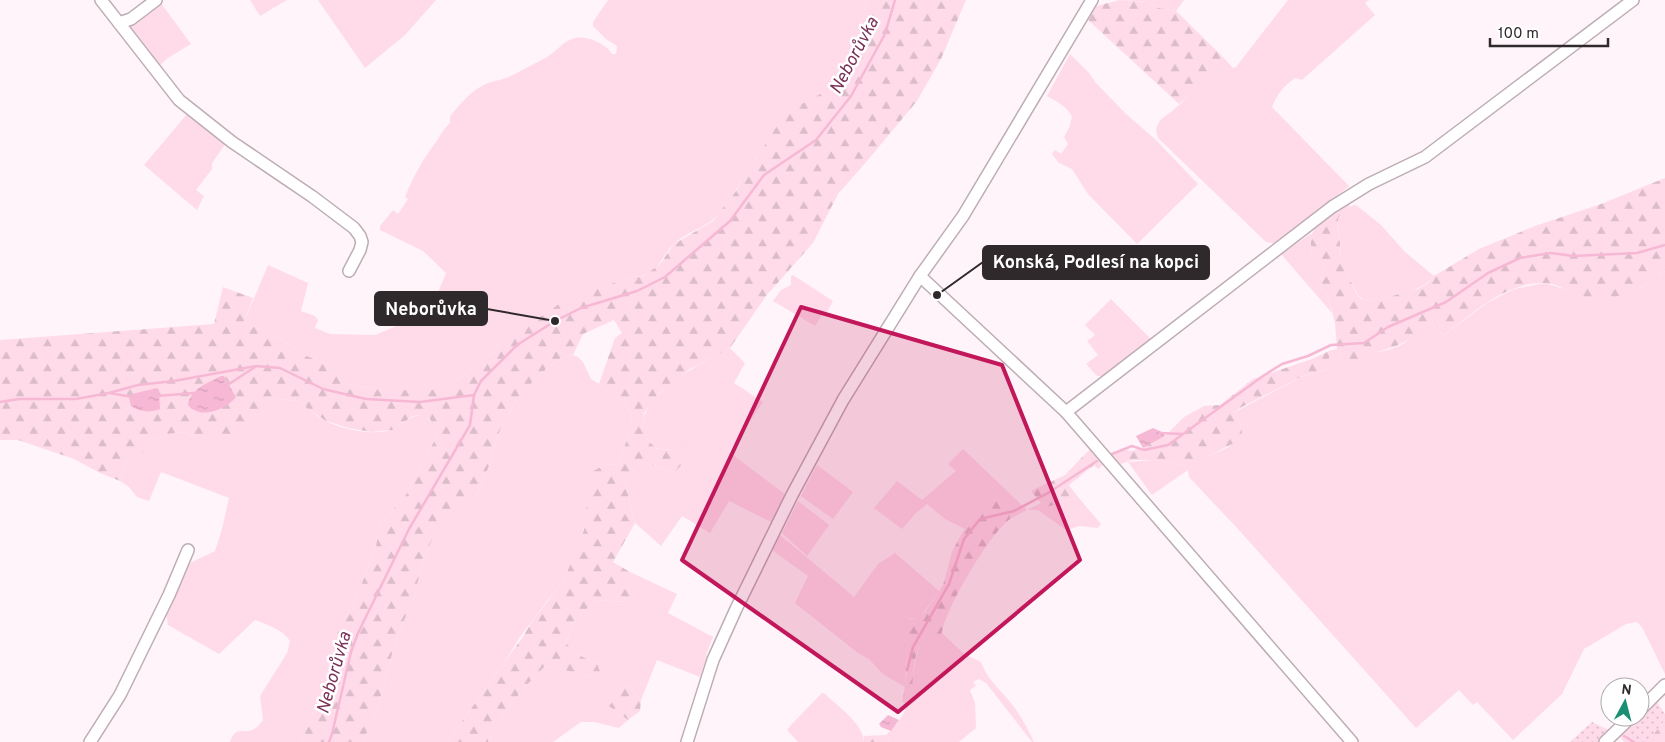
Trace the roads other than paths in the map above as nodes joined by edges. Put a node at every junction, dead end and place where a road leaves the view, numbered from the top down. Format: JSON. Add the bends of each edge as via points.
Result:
{"nodes":[{"id":1,"x":101,"y":0,"type":"edge"},
{"id":2,"x":156,"y":0,"type":"edge"},
{"id":3,"x":1092,"y":0,"type":"edge"},
{"id":4,"x":1633,"y":0,"type":"edge"},
{"id":5,"x":119,"y":23,"type":"junction"},
{"id":6,"x":349,"y":271,"type":"dead end"},
{"id":7,"x":920,"y":276,"type":"junction"},
{"id":8,"x":1066,"y":412,"type":"junction"},
{"id":9,"x":188,"y":550,"type":"dead end"},
{"id":10,"x":1665,"y":685,"type":"edge"},
{"id":11,"x":1650,"y":700,"type":"edge"},
{"id":12,"x":1621,"y":727,"type":"edge"},
{"id":13,"x":90,"y":742,"type":"edge"},
{"id":14,"x":687,"y":742,"type":"edge"},
{"id":15,"x":1352,"y":742,"type":"edge"},
{"id":16,"x":1605,"y":742,"type":"edge"}],
"edges":[{"from":1,"to":5,"type":"street"},
{"from":2,"to":5,"type":"street","via":[[131,19]]},
{"from":3,"to":7,"type":"street","via":[[963,216]]},
{"from":4,"to":8,"type":"street","via":[[1425,157],[1369,184],[1332,207]]},
{"from":5,"to":6,"type":"street","via":[[179,100],[232,142],[313,196],[354,228],[362,242]]},
{"from":7,"to":8,"type":"street"},
{"from":7,"to":14,"type":"street","via":[[843,400],[792,495],[713,660]]},
{"from":8,"to":15,"type":"street"},
{"from":9,"to":13,"type":"street","via":[[120,695]]},
{"from":10,"to":11,"type":"street"},
{"from":12,"to":16,"type":"street"}]}
